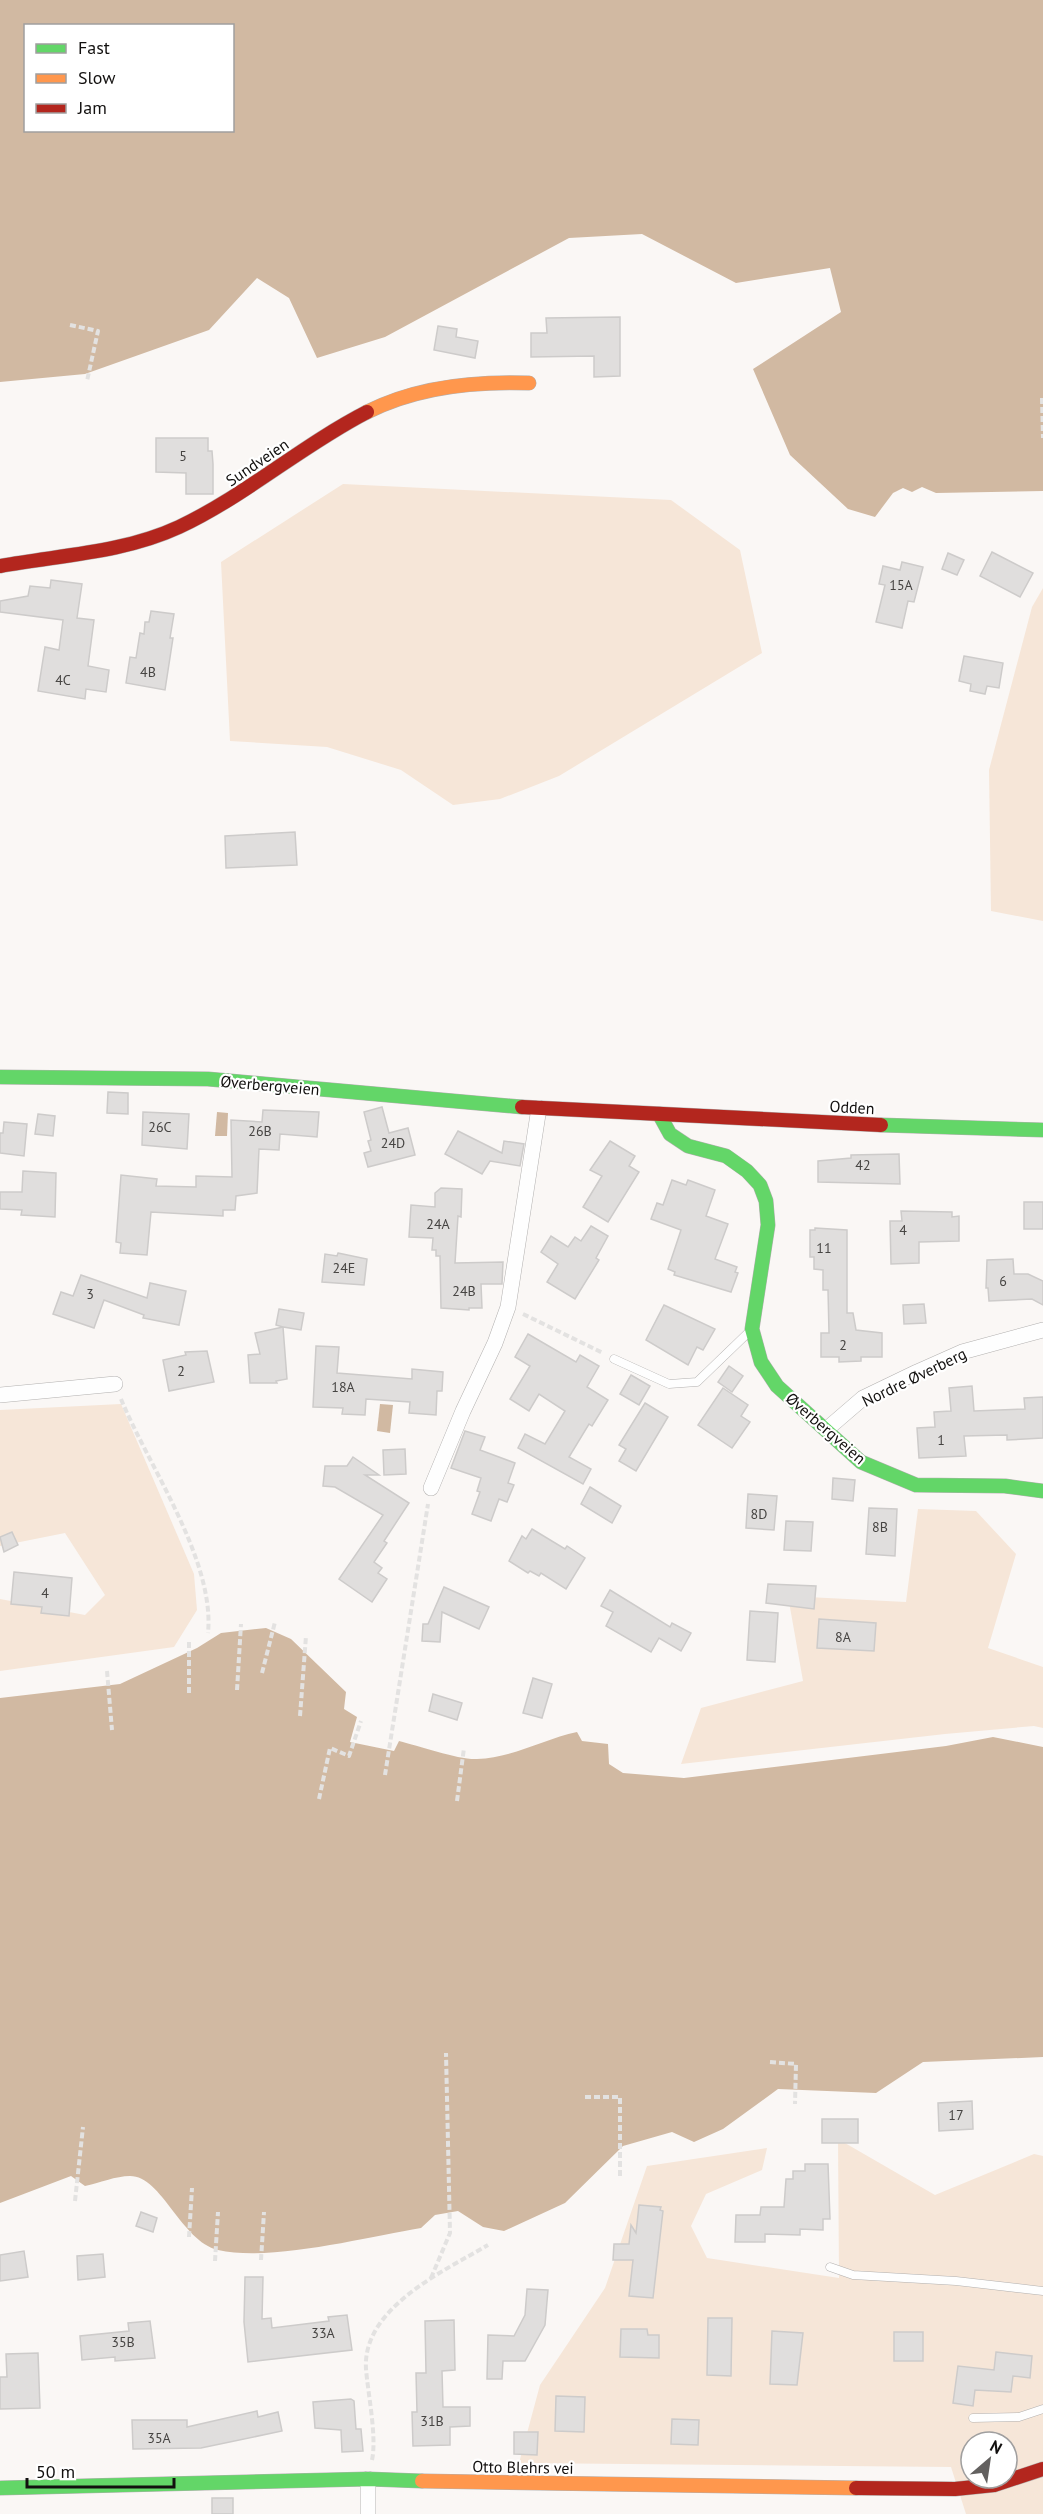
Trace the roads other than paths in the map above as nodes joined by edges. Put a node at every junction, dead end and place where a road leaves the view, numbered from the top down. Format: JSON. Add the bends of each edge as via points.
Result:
{"nodes":[{"id":1,"x":529,"y":383,"type":"dead end"},
{"id":2,"x":0,"y":566,"type":"edge"},
{"id":3,"x":0,"y":1077,"type":"edge"},
{"id":4,"x":539,"y":1108,"type":"junction"},
{"id":5,"x":659,"y":1114,"type":"junction"},
{"id":6,"x":1043,"y":1130,"type":"edge"},
{"id":7,"x":752,"y":1329,"type":"junction"},
{"id":8,"x":1043,"y":1330,"type":"edge"},
{"id":9,"x":614,"y":1359,"type":"road end"},
{"id":10,"x":115,"y":1384,"type":"road end"},
{"id":11,"x":0,"y":1395,"type":"edge"},
{"id":12,"x":827,"y":1429,"type":"junction"},
{"id":13,"x":431,"y":1488,"type":"road end"},
{"id":14,"x":1043,"y":1491,"type":"edge"},
{"id":15,"x":830,"y":2267,"type":"dead end"},
{"id":16,"x":1043,"y":2291,"type":"edge"},
{"id":17,"x":1043,"y":2409,"type":"edge"},
{"id":18,"x":973,"y":2418,"type":"dead end"},
{"id":19,"x":1043,"y":2469,"type":"edge"},
{"id":20,"x":368,"y":2479,"type":"junction"},
{"id":21,"x":0,"y":2488,"type":"edge"},
{"id":22,"x":368,"y":2514,"type":"edge"}],
"edges":[{"from":1,"to":2,"type":"street","name":"Sundveien","via":[[432,391],[374,408],[316,442],[232,500],[176,528],[123,547]]},
{"from":3,"to":4,"type":"street","name":"Øverbergveien","via":[[208,1079]]},
{"from":4,"to":5,"type":"street","name":"Øverbergveien"},
{"from":4,"to":13,"type":"street","via":[[508,1307]]},
{"from":5,"to":6,"type":"street","name":"Odden"},
{"from":5,"to":7,"type":"street","name":"Øverbergveien","via":[[670,1134],[688,1146],[726,1156],[760,1185],[768,1225]]},
{"from":7,"to":9,"type":"lane","via":[[697,1382],[669,1384]]},
{"from":7,"to":12,"type":"street","name":"Øverbergveien","via":[[761,1362],[777,1386]]},
{"from":8,"to":12,"type":"street","name":"Nordre Øverberg","via":[[962,1352],[916,1372],[863,1398]]},
{"from":10,"to":11,"type":"street"},
{"from":12,"to":14,"type":"street","name":"Øverbergveien","via":[[861,1462],[916,1485],[1005,1486]]},
{"from":15,"to":16,"type":"lane","via":[[853,2275]]},
{"from":17,"to":18,"type":"lane","via":[[1019,2417]]},
{"from":19,"to":20,"type":"street","name":"Otto Blehrs vei","via":[[994,2485],[955,2489]]},
{"from":20,"to":21,"type":"street","name":"Otto Blehrs vei"},
{"from":20,"to":22,"type":"street"}]}
